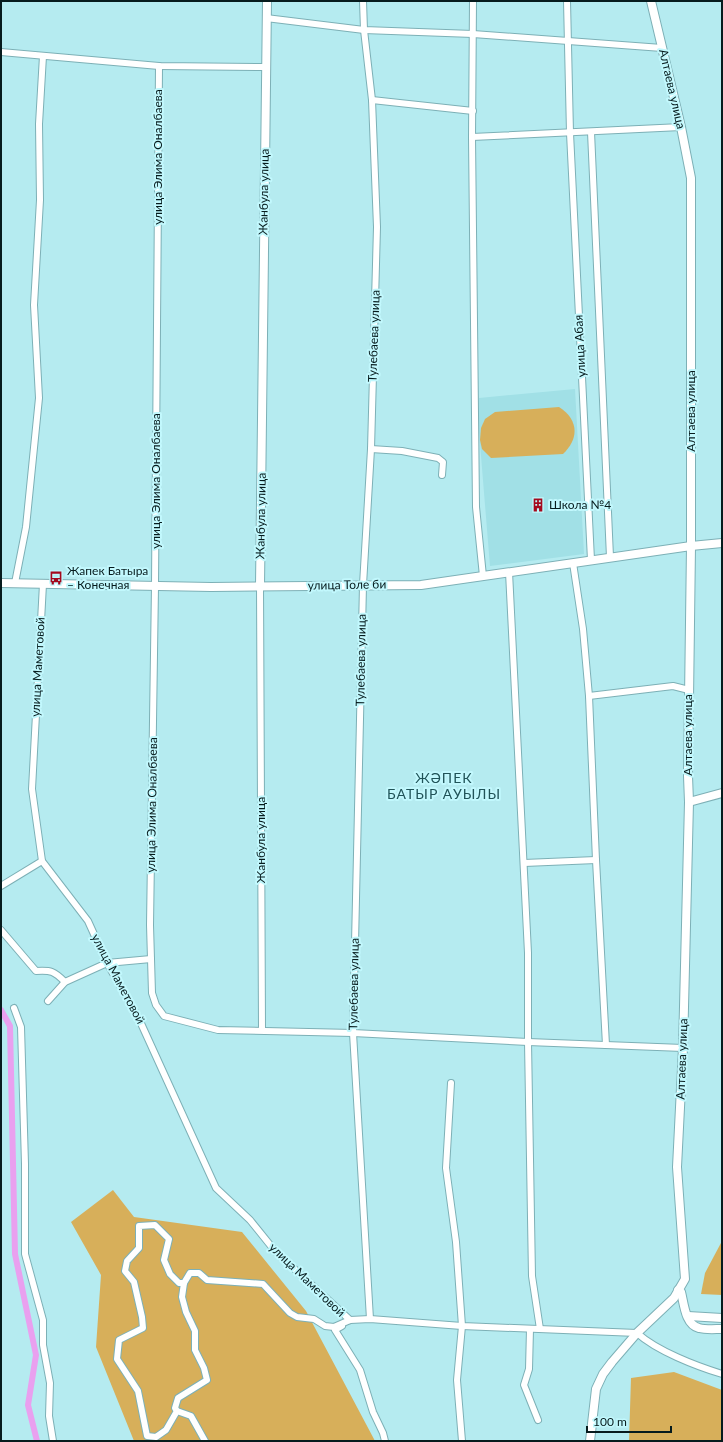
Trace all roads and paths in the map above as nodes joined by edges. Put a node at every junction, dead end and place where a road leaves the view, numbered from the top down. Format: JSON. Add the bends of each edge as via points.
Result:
{"nodes":[{"id":1,"x":267,"y":1,"type":"edge"},
{"id":2,"x":363,"y":1,"type":"edge"},
{"id":3,"x":472,"y":1,"type":"edge"},
{"id":4,"x":567,"y":1,"type":"edge"},
{"id":5,"x":651,"y":1,"type":"edge"},
{"id":6,"x":266,"y":18,"type":"junction"},
{"id":7,"x":364,"y":30,"type":"junction"},
{"id":8,"x":473,"y":34,"type":"junction"},
{"id":9,"x":568,"y":41,"type":"junction"},
{"id":10,"x":662,"y":48,"type":"junction"},
{"id":11,"x":1,"y":52,"type":"edge"},
{"id":12,"x":43,"y":56,"type":"junction"},
{"id":13,"x":159,"y":66,"type":"junction"},
{"id":14,"x":266,"y":67,"type":"junction"},
{"id":15,"x":372,"y":100,"type":"junction"},
{"id":16,"x":473,"y":111,"type":"junction"},
{"id":17,"x":681,"y":126,"type":"junction"},
{"id":18,"x":591,"y":132,"type":"junction"},
{"id":19,"x":570,"y":133,"type":"junction"},
{"id":20,"x":472,"y":137,"type":"junction"},
{"id":21,"x":371,"y":449,"type":"junction"},
{"id":22,"x":442,"y":475,"type":"dead end"},
{"id":23,"x":722,"y":543,"type":"edge"},
{"id":24,"x":690,"y":546,"type":"junction"},
{"id":25,"x":610,"y":557,"type":"junction"},
{"id":26,"x":591,"y":560,"type":"junction"},
{"id":27,"x":573,"y":563,"type":"junction"},
{"id":28,"x":509,"y":572,"type":"junction"},
{"id":29,"x":483,"y":576,"type":"junction"},
{"id":30,"x":1,"y":583,"type":"edge"},
{"id":31,"x":15,"y":583,"type":"junction"},
{"id":32,"x":43,"y":584,"type":"junction"},
{"id":33,"x":363,"y":585,"type":"junction"},
{"id":34,"x":155,"y":586,"type":"junction"},
{"id":35,"x":260,"y":586,"type":"junction"},
{"id":36,"x":689,"y":690,"type":"junction"},
{"id":37,"x":589,"y":696,"type":"junction"},
{"id":38,"x":722,"y":793,"type":"edge"},
{"id":39,"x":689,"y":802,"type":"junction"},
{"id":40,"x":596,"y":860,"type":"junction"},
{"id":41,"x":42,"y":861,"type":"junction"},
{"id":42,"x":524,"y":863,"type":"junction"},
{"id":43,"x":1,"y":886,"type":"edge"},
{"id":44,"x":1,"y":930,"type":"edge"},
{"id":45,"x":151,"y":959,"type":"junction"},
{"id":46,"x":107,"y":963,"type":"junction"},
{"id":47,"x":66,"y":982,"type":"junction"},
{"id":48,"x":48,"y":1001,"type":"dead end"},
{"id":49,"x":14,"y":1008,"type":"dead end"},
{"id":50,"x":262,"y":1030,"type":"junction"},
{"id":51,"x":353,"y":1033,"type":"junction"},
{"id":52,"x":528,"y":1042,"type":"junction"},
{"id":53,"x":606,"y":1045,"type":"junction"},
{"id":54,"x":683,"y":1048,"type":"junction"},
{"id":55,"x":451,"y":1083,"type":"dead end"},
{"id":56,"x":184,"y":1283,"type":"junction"},
{"id":57,"x":678,"y":1290,"type":"junction"},
{"id":58,"x":688,"y":1316,"type":"junction"},
{"id":59,"x":722,"y":1318,"type":"edge"},
{"id":60,"x":370,"y":1319,"type":"junction"},
{"id":61,"x":350,"y":1320,"type":"junction"},
{"id":62,"x":462,"y":1326,"type":"junction"},
{"id":63,"x":530,"y":1329,"type":"junction"},
{"id":64,"x":540,"y":1329,"type":"junction"},
{"id":65,"x":722,"y":1329,"type":"edge"},
{"id":66,"x":637,"y":1333,"type":"junction"},
{"id":67,"x":722,"y":1374,"type":"edge"},
{"id":68,"x":177,"y":1411,"type":"junction"},
{"id":69,"x":538,"y":1420,"type":"dead end"},
{"id":70,"x":53,"y":1441,"type":"edge"},
{"id":71,"x":205,"y":1441,"type":"edge"},
{"id":72,"x":385,"y":1441,"type":"edge"},
{"id":73,"x":462,"y":1441,"type":"edge"},
{"id":74,"x":590,"y":1441,"type":"edge"}],
"edges":[{"from":1,"to":6,"type":"street","name":"Жанбула улица"},
{"from":2,"to":7,"type":"street","name":"Тулебаева улица"},
{"from":3,"to":8,"type":"street"},
{"from":4,"to":9,"type":"street","name":"улица Абая"},
{"from":5,"to":10,"type":"street","name":"Алтаева улица"},
{"from":6,"to":7,"type":"street"},
{"from":6,"to":14,"type":"street","name":"Жанбула улица"},
{"from":7,"to":8,"type":"street"},
{"from":7,"to":15,"type":"street","name":"Тулебаева улица"},
{"from":8,"to":9,"type":"street"},
{"from":8,"to":16,"type":"street"},
{"from":9,"to":10,"type":"street"},
{"from":9,"to":19,"type":"street","name":"улица Абая"},
{"from":10,"to":17,"type":"street","name":"Алтаева улица"},
{"from":11,"to":12,"type":"street"},
{"from":12,"to":13,"type":"street"},
{"from":12,"to":31,"type":"street","via":[[39,124],[40,200],[34,305],[39,398],[26,527]]},
{"from":13,"to":14,"type":"street"},
{"from":13,"to":34,"type":"street","name":"улица Элима Оналбаева"},
{"from":14,"to":35,"type":"street","name":"Жанбула улица"},
{"from":15,"to":16,"type":"street"},
{"from":15,"to":21,"type":"street","name":"Тулебаева улица","via":[[377,227]]},
{"from":16,"to":20,"type":"street"},
{"from":17,"to":18,"type":"street"},
{"from":17,"to":24,"type":"street","name":"Алтаева улица","via":[[690,178]]},
{"from":18,"to":19,"type":"street"},
{"from":18,"to":25,"type":"street","name":"улица Абая"},
{"from":19,"to":20,"type":"street"},
{"from":19,"to":26,"type":"street","name":"улица Абая"},
{"from":20,"to":29,"type":"street","via":[[476,507]]},
{"from":21,"to":22,"type":"street","via":[[402,451],[438,458],[443,462]]},
{"from":21,"to":33,"type":"street","name":"Тулебаева улица"},
{"from":23,"to":24,"type":"street","name":"улица Толе би"},
{"from":24,"to":25,"type":"street","name":"улица Толе би"},
{"from":24,"to":36,"type":"street","name":"Алтаева улица"},
{"from":25,"to":26,"type":"street","name":"улица Толе би"},
{"from":26,"to":27,"type":"street","name":"улица Толе би"},
{"from":27,"to":28,"type":"street","name":"улица Толе би"},
{"from":27,"to":37,"type":"street","via":[[583,629]]},
{"from":28,"to":29,"type":"street","name":"улица Толе би"},
{"from":28,"to":42,"type":"street"},
{"from":29,"to":33,"type":"street","name":"улица Толе би","via":[[421,585]]},
{"from":30,"to":31,"type":"street","name":"улица Толе би"},
{"from":31,"to":32,"type":"street","name":"улица Толе би"},
{"from":32,"to":34,"type":"street","name":"улица Толе би"},
{"from":32,"to":41,"type":"street","name":"улица Маметовой","via":[[32,789]]},
{"from":33,"to":35,"type":"street","name":"улица Толе би"},
{"from":33,"to":51,"type":"street","name":"Тулебаева улица"},
{"from":34,"to":35,"type":"street","name":"улица Толе би"},
{"from":34,"to":45,"type":"street","name":"улица Элима Оналбаева"},
{"from":35,"to":50,"type":"street","name":"Жанбула улица"},
{"from":36,"to":37,"type":"street","via":[[673,686]]},
{"from":36,"to":39,"type":"street","name":"Алтаева улица"},
{"from":37,"to":40,"type":"street"},
{"from":38,"to":39,"type":"street"},
{"from":39,"to":54,"type":"street","name":"Алтаева улица"},
{"from":40,"to":42,"type":"street"},
{"from":40,"to":53,"type":"street"},
{"from":41,"to":43,"type":"street"},
{"from":41,"to":46,"type":"street","name":"улица Маметовой","via":[[88,921]]},
{"from":42,"to":52,"type":"street"},
{"from":44,"to":47,"type":"street","via":[[36,971],[49,970]]},
{"from":45,"to":46,"type":"street"},
{"from":45,"to":50,"type":"street","name":"улица Элима Оналбаева","via":[[152,993],[156,1005],[164,1016],[218,1030]]},
{"from":46,"to":47,"type":"street"},
{"from":46,"to":61,"type":"street","name":"улица Маметовой","via":[[139,1019],[216,1188],[250,1220],[275,1251]]},
{"from":47,"to":48,"type":"street"},
{"from":49,"to":70,"type":"street","via":[[21,1027],[25,1254],[43,1320]]},
{"from":50,"to":51,"type":"street"},
{"from":51,"to":52,"type":"street"},
{"from":51,"to":60,"type":"street","name":"Тулебаева улица"},
{"from":52,"to":53,"type":"street"},
{"from":52,"to":64,"type":"street","via":[[532,1276]]},
{"from":53,"to":54,"type":"street"},
{"from":54,"to":57,"type":"street","name":"Алтаева улица","via":[[677,1167],[685,1279]]},
{"from":55,"to":62,"type":"street","via":[[446,1168],[456,1242]]},
{"from":56,"to":61,"type":"street","via":[[190,1273],[199,1273],[206,1280],[263,1284],[290,1313],[297,1317],[314,1319],[325,1326],[334,1326]]},
{"from":56,"to":68,"type":"street","via":[[182,1297],[195,1331],[195,1350],[207,1380],[178,1398],[175,1408]]},
{"from":56,"to":68,"type":"street","via":[[178,1283],[170,1274],[164,1260],[169,1240],[155,1225],[139,1226],[139,1248],[127,1262],[125,1271],[134,1282],[143,1328],[120,1340],[117,1359],[138,1391],[146,1436],[156,1437],[166,1430]]},
{"from":57,"to":58,"type":"street","via":[[681,1292]]},
{"from":57,"to":66,"type":"street","name":"Алтаева улица","via":[[674,1298]]},
{"from":58,"to":59,"type":"street"},
{"from":58,"to":65,"type":"street","via":[[698,1328]]},
{"from":60,"to":61,"type":"street"},
{"from":60,"to":62,"type":"street"},
{"from":61,"to":72,"type":"street","via":[[335,1330],[360,1370]]},
{"from":62,"to":63,"type":"street"},
{"from":62,"to":73,"type":"street","via":[[458,1380]]},
{"from":63,"to":64,"type":"street"},
{"from":63,"to":69,"type":"street","via":[[529,1369],[524,1385]]},
{"from":64,"to":66,"type":"street"},
{"from":66,"to":67,"type":"street","via":[[668,1352]]},
{"from":66,"to":74,"type":"street","name":"Алтаева улица","via":[[603,1374],[596,1388]]},
{"from":68,"to":71,"type":"street","via":[[191,1416]]}]}
